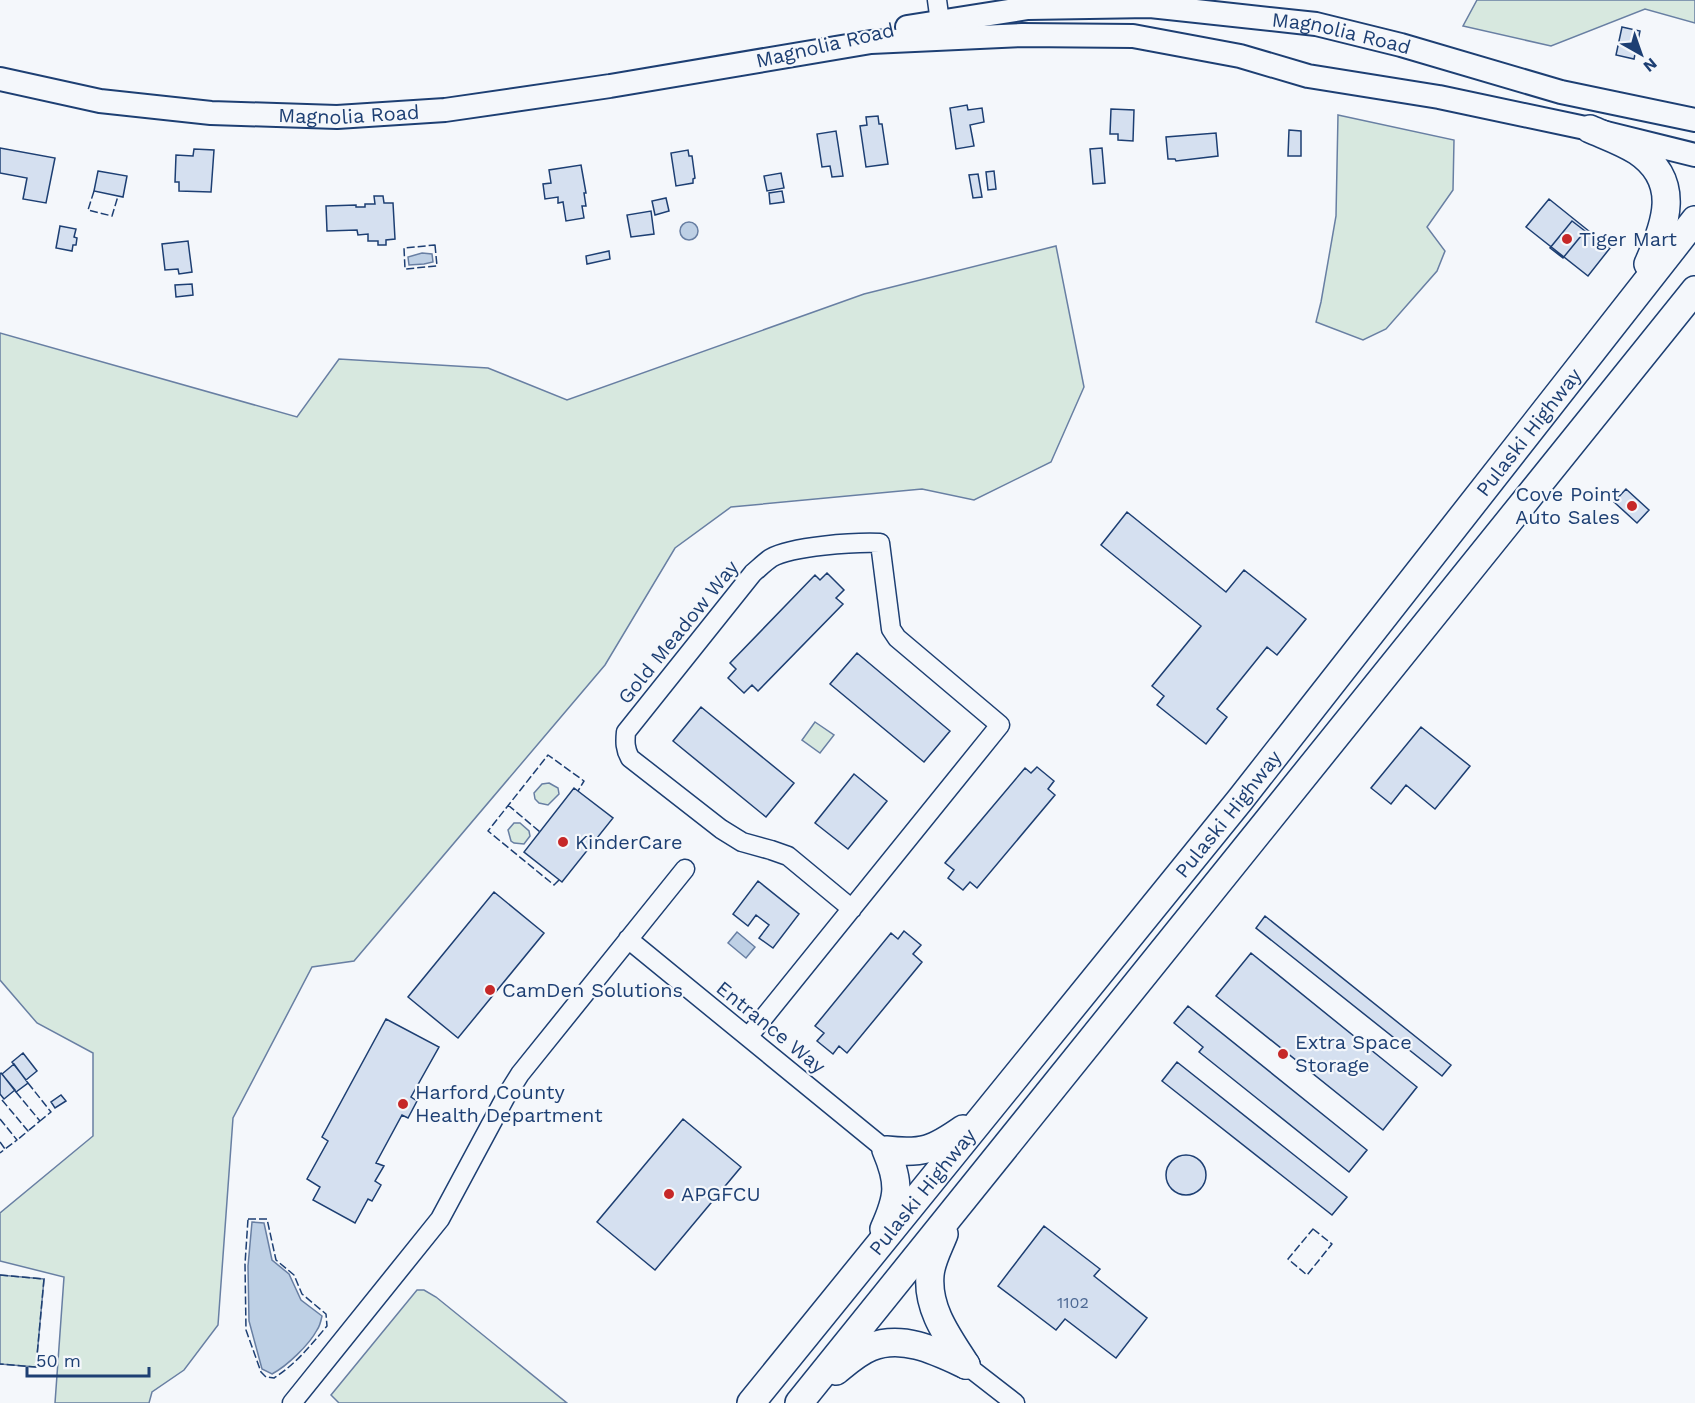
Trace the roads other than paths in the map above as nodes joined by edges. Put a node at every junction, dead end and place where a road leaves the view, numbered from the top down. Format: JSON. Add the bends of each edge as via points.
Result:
{"nodes":[{"id":1,"x":939,"y":11,"type":"edge"},
{"id":2,"x":733,"y":66,"type":"junction"},
{"id":3,"x":0,"y":79,"type":"edge"},
{"id":4,"x":1695,"y":120,"type":"edge"},
{"id":5,"x":1590,"y":129,"type":"junction"},
{"id":6,"x":1695,"y":155,"type":"edge"},
{"id":7,"x":1695,"y":220,"type":"edge"},
{"id":8,"x":1695,"y":290,"type":"edge"},
{"id":9,"x":1614,"y":324,"type":"junction"},
{"id":10,"x":685,"y":869,"type":"dead end"},
{"id":11,"x":852,"y":909,"type":"junction"},
{"id":12,"x":628,"y":939,"type":"junction"},
{"id":13,"x":748,"y":1037,"type":"junction"},
{"id":14,"x":986,"y":1113,"type":"junction"},
{"id":15,"x":886,"y":1150,"type":"junction"},
{"id":16,"x":952,"y":1212,"type":"junction"},
{"id":17,"x":874,"y":1251,"type":"junction"},
{"id":18,"x":966,"y":1365,"type":"junction"},
{"id":19,"x":801,"y":1401,"type":"edge"},
{"id":20,"x":292,"y":1403,"type":"edge"},
{"id":21,"x":751,"y":1403,"type":"edge"},
{"id":22,"x":1015,"y":1403,"type":"edge"}],
"edges":[{"from":1,"to":2,"type":"main road","name":"Magnolia Road"},
{"from":1,"to":4,"type":"main road","name":"Magnolia Road","via":[[1150,6],[1316,24],[1561,92]]},
{"from":2,"to":3,"type":"main road","name":"Magnolia Road","via":[[446,110],[337,117],[212,113],[100,101]]},
{"from":2,"to":5,"type":"main road","name":"Magnolia Road","via":[[892,40],[1133,36],[1240,56],[1308,76],[1439,97]]},
{"from":5,"to":6,"type":"main road","name":"Magnolia Road"},
{"from":5,"to":9,"type":"highway","via":[[1652,162],[1667,195],[1660,235],[1640,282]]},
{"from":7,"to":9,"type":"highway","name":"Pulaski Highway"},
{"from":8,"to":16,"type":"highway","name":"Pulaski Highway"},
{"from":9,"to":14,"type":"highway","name":"Pulaski Highway","via":[[1255,781]]},
{"from":10,"to":12,"type":"street"},
{"from":11,"to":11,"type":"street","name":"Gold Meadow Way","via":[[1000,725],[891,629],[880,543],[791,551],[772,558],[753,573],[627,732],[625,740],[630,758],[721,829],[742,842],[788,856]]},
{"from":11,"to":13,"type":"street","name":"Gold Meadow Way"},
{"from":12,"to":13,"type":"street","name":"Entrance Way"},
{"from":12,"to":20,"type":"street","via":[[520,1074],[440,1219]]},
{"from":13,"to":15,"type":"street","name":"Entrance Way"},
{"from":14,"to":15,"type":"highway","via":[[932,1149]]},
{"from":14,"to":17,"type":"highway","name":"Pulaski Highway"},
{"from":15,"to":17,"type":"highway","via":[[897,1185],[891,1213]]},
{"from":16,"to":18,"type":"highway","via":[[929,1276],[936,1317]]},
{"from":16,"to":19,"type":"highway","name":"Pulaski Highway"},
{"from":17,"to":21,"type":"highway","name":"Pulaski Highway"},
{"from":18,"to":19,"type":"highway","via":[[930,1349],[880,1344],[848,1361]]},
{"from":18,"to":22,"type":"street"}]}
